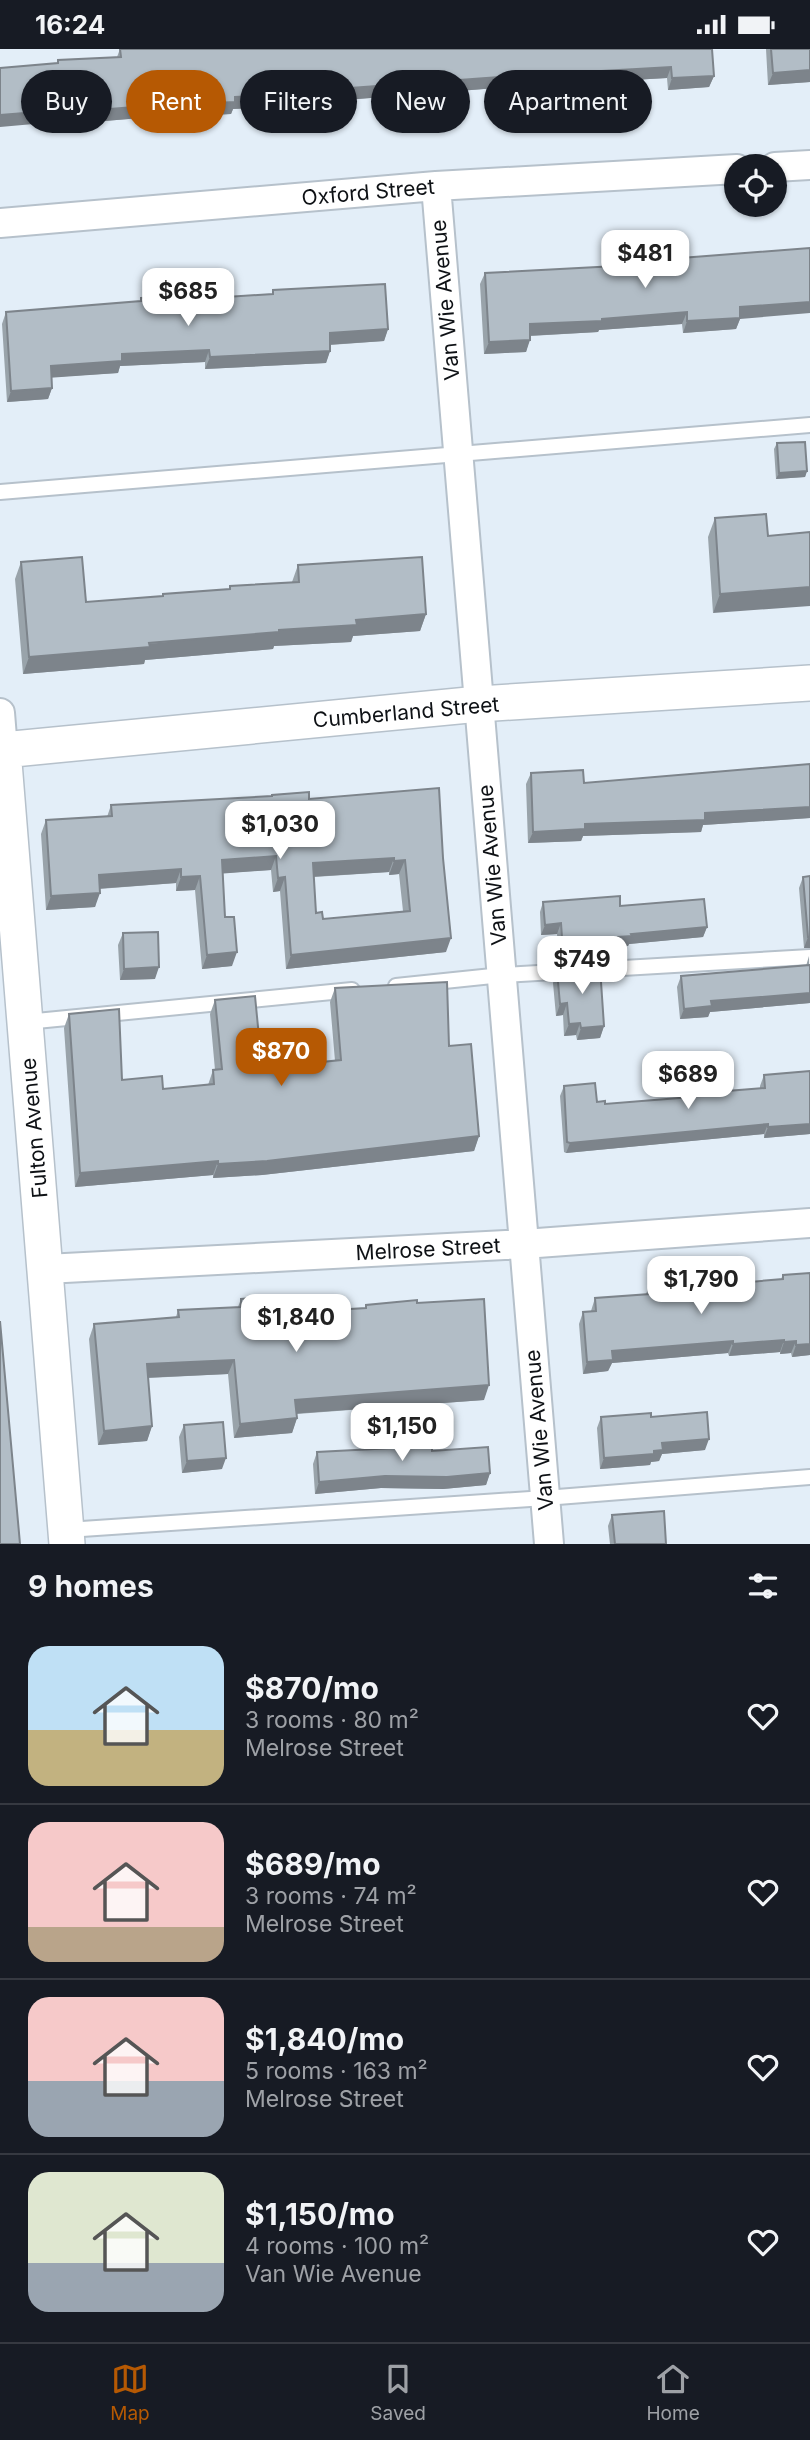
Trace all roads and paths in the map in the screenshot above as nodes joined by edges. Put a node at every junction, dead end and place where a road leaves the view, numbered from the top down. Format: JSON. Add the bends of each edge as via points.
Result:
{"nodes":[{"id":1,"x":810,"y":165,"type":"edge"},
{"id":2,"x":787,"y":166,"type":"edge"},
{"id":3,"x":724,"y":170,"type":"edge"},
{"id":4,"x":436,"y":186,"type":"junction"},
{"id":5,"x":0,"y":223,"type":"edge"},
{"id":6,"x":810,"y":425,"type":"edge"},
{"id":7,"x":458,"y":455,"type":"junction"},
{"id":8,"x":0,"y":492,"type":"edge"},
{"id":9,"x":810,"y":683,"type":"edge"},
{"id":10,"x":479,"y":704,"type":"junction"},
{"id":11,"x":0,"y":713,"type":"edge"},
{"id":12,"x":1,"y":750,"type":"edge"},
{"id":13,"x":810,"y":957,"type":"edge"},
{"id":14,"x":502,"y":975,"type":"junction"},
{"id":15,"x":26,"y":1022,"type":"junction"},
{"id":16,"x":810,"y":1223,"type":"edge"},
{"id":17,"x":524,"y":1244,"type":"junction"},
{"id":18,"x":46,"y":1269,"type":"junction"},
{"id":19,"x":810,"y":1477,"type":"edge"},
{"id":20,"x":545,"y":1498,"type":"junction"},
{"id":21,"x":66,"y":1537,"type":"edge"},
{"id":22,"x":549,"y":1544,"type":"edge"}],
"edges":[{"from":1,"to":2,"type":"street"},
{"from":3,"to":4,"type":"street","name":"Oxford Street"},
{"from":4,"to":5,"type":"street","name":"Oxford Street"},
{"from":4,"to":7,"type":"street","name":"Van Wie Avenue"},
{"from":6,"to":7,"type":"lane"},
{"from":7,"to":8,"type":"lane"},
{"from":7,"to":10,"type":"street","name":"Van Wie Avenue"},
{"from":9,"to":10,"type":"street","name":"Cumberland Street"},
{"from":10,"to":12,"type":"street","name":"Cumberland Street"},
{"from":10,"to":14,"type":"street","name":"Van Wie Avenue"},
{"from":11,"to":12,"type":"street","name":"Fulton Avenue"},
{"from":12,"to":15,"type":"street","name":"Fulton Avenue"},
{"from":13,"to":14,"type":"lane"},
{"from":14,"to":15,"type":"lane"},
{"from":14,"to":17,"type":"street","name":"Van Wie Avenue"},
{"from":15,"to":18,"type":"street","name":"Fulton Avenue"},
{"from":16,"to":17,"type":"street","name":"Melrose Street"},
{"from":17,"to":18,"type":"street","name":"Melrose Street"},
{"from":17,"to":20,"type":"street","name":"Van Wie Avenue"},
{"from":18,"to":21,"type":"street","name":"Fulton Avenue"},
{"from":19,"to":20,"type":"lane"},
{"from":20,"to":21,"type":"lane"},
{"from":20,"to":22,"type":"street","name":"Van Wie Avenue"}]}
